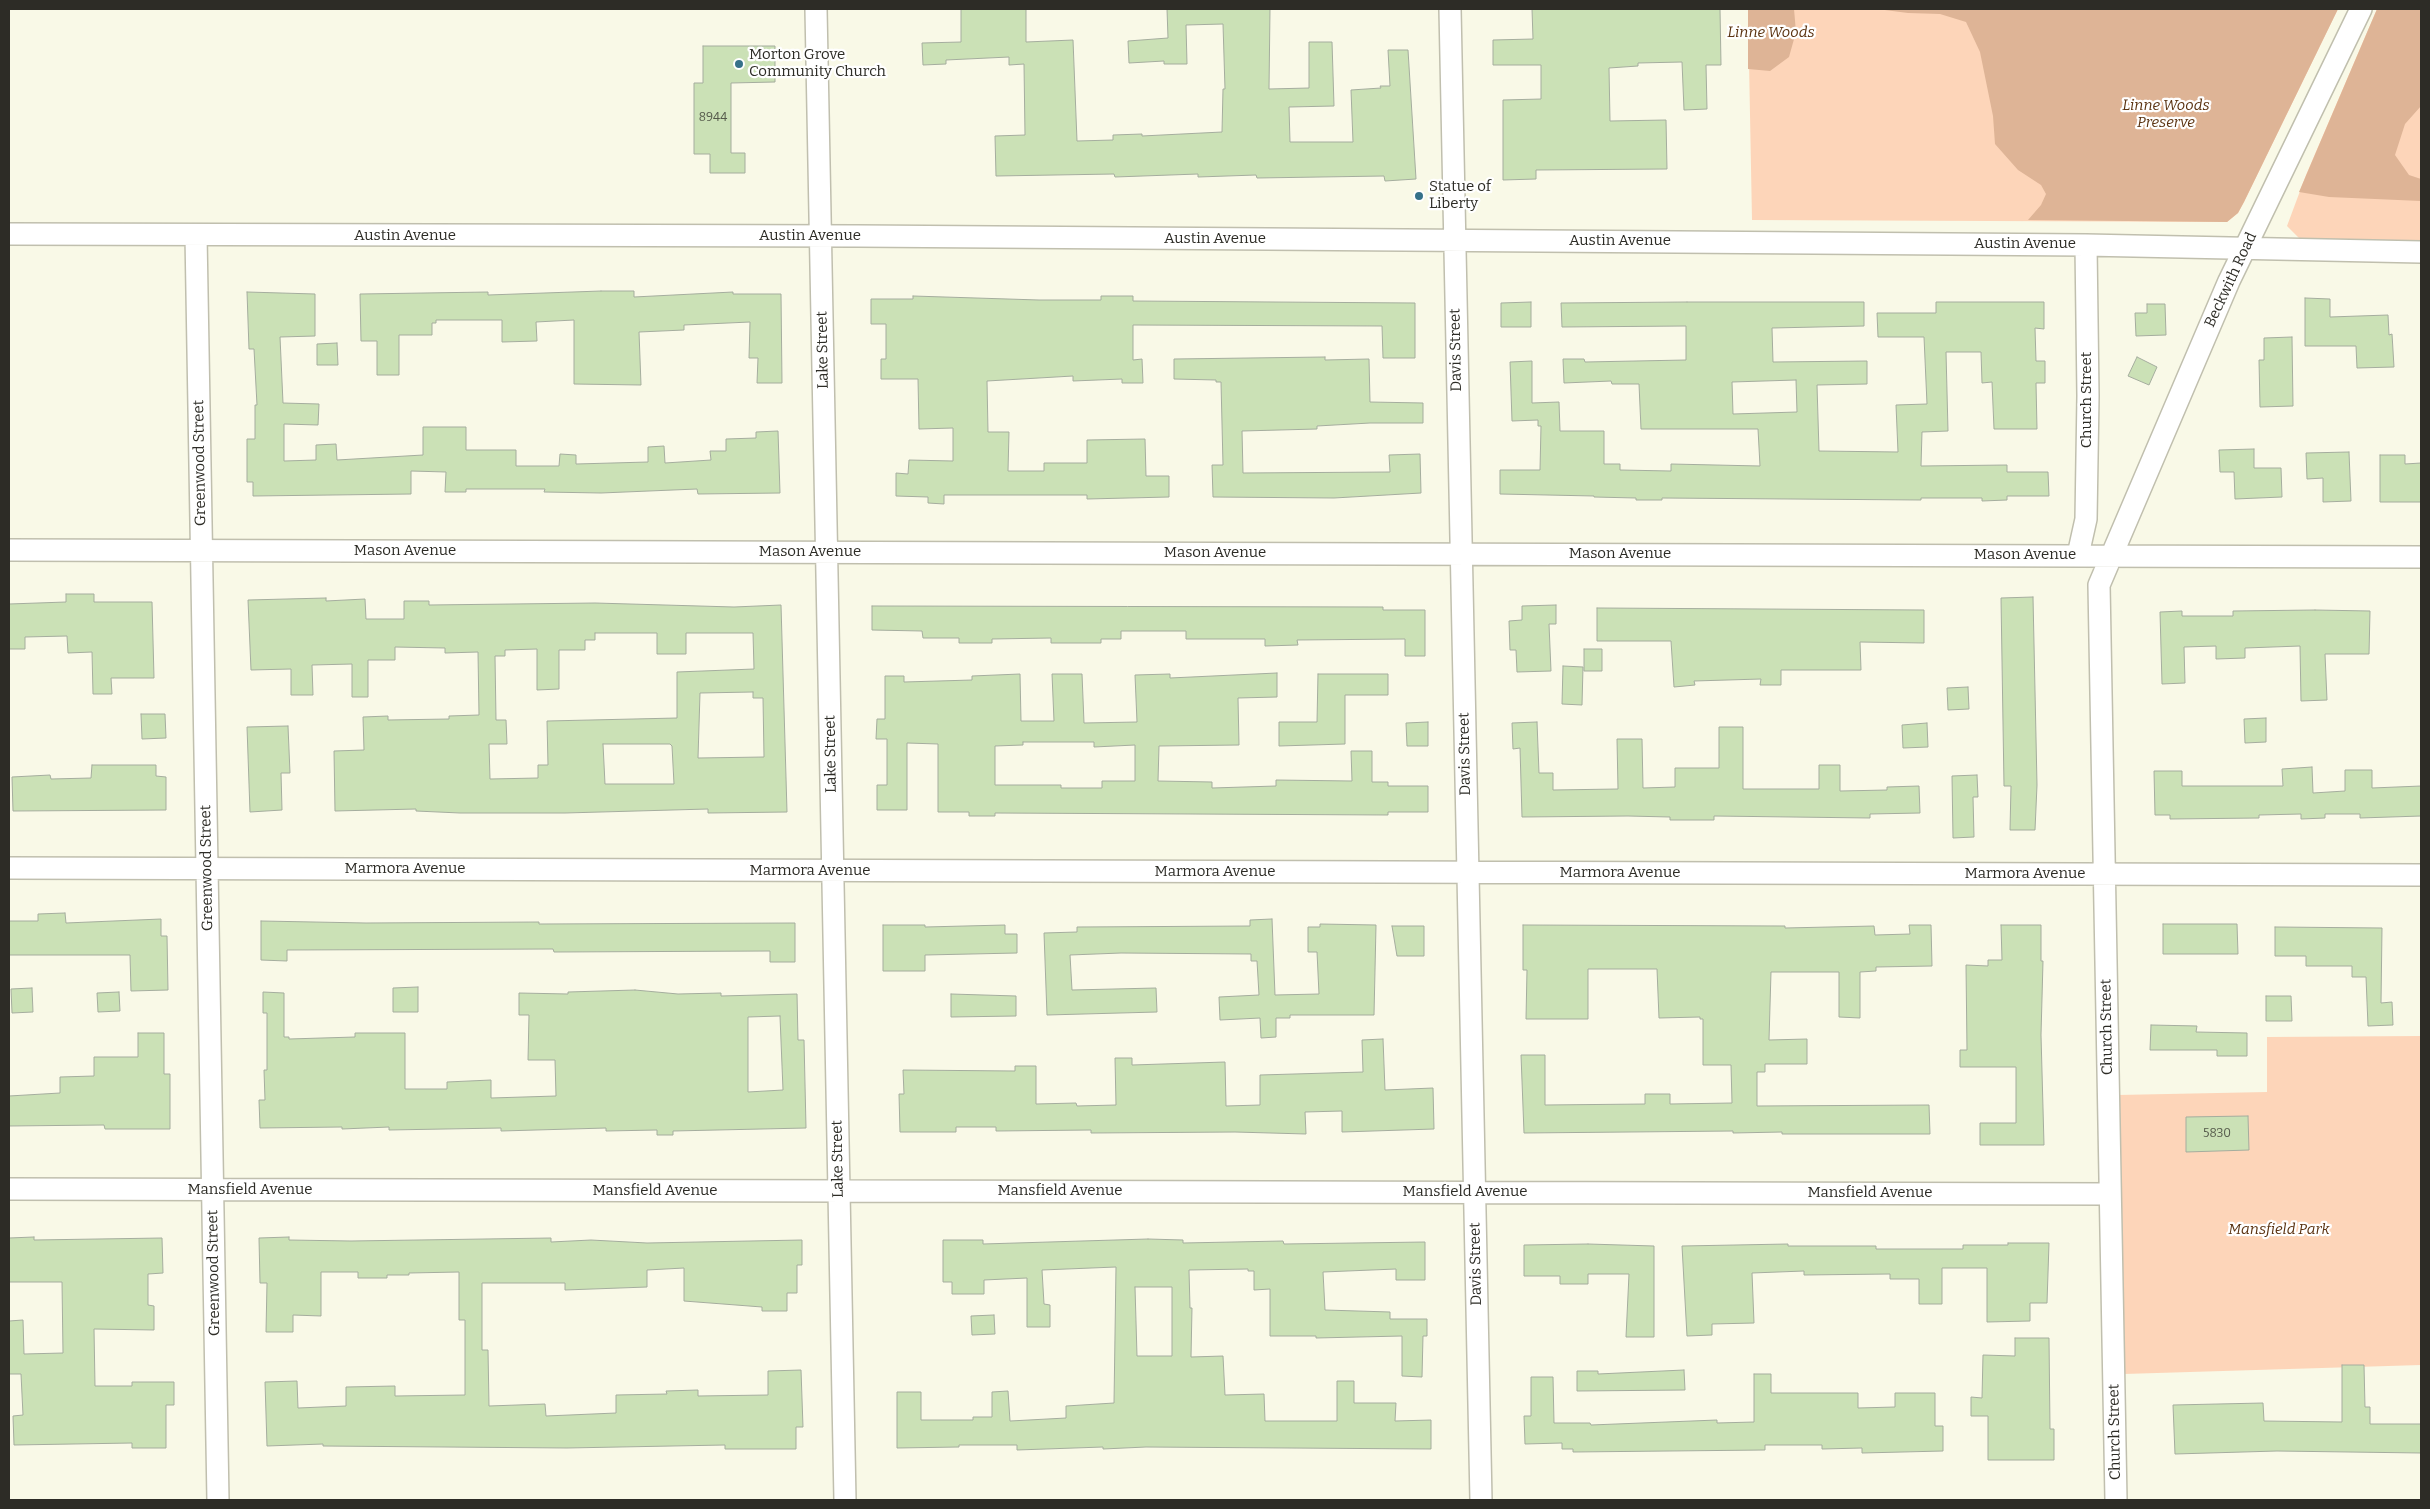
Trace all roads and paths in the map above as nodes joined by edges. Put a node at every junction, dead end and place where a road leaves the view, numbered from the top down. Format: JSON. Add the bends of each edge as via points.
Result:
{"nodes":[{"id":1,"x":816,"y":9,"type":"edge"},
{"id":2,"x":1450,"y":9,"type":"edge"},
{"id":3,"x":2361,"y":9,"type":"edge"},
{"id":4,"x":9,"y":234,"type":"edge"},
{"id":5,"x":196,"y":236,"type":"junction"},
{"id":6,"x":821,"y":236,"type":"junction"},
{"id":7,"x":1454,"y":240,"type":"junction"},
{"id":8,"x":2086,"y":245,"type":"junction"},
{"id":9,"x":2246,"y":248,"type":"junction"},
{"id":10,"x":2421,"y":252,"type":"edge"},
{"id":11,"x":9,"y":550,"type":"edge"},
{"id":12,"x":201,"y":550,"type":"junction"},
{"id":13,"x":827,"y":552,"type":"junction"},
{"id":14,"x":1461,"y":554,"type":"junction"},
{"id":15,"x":2078,"y":555,"type":"junction"},
{"id":16,"x":2111,"y":555,"type":"junction"},
{"id":17,"x":2421,"y":557,"type":"edge"},
{"id":18,"x":9,"y":868,"type":"edge"},
{"id":19,"x":207,"y":869,"type":"junction"},
{"id":20,"x":833,"y":871,"type":"junction"},
{"id":21,"x":1468,"y":872,"type":"junction"},
{"id":22,"x":2104,"y":874,"type":"junction"},
{"id":23,"x":2421,"y":875,"type":"edge"},
{"id":24,"x":9,"y":1189,"type":"edge"},
{"id":25,"x":212,"y":1190,"type":"junction"},
{"id":26,"x":839,"y":1191,"type":"junction"},
{"id":27,"x":1475,"y":1192,"type":"junction"},
{"id":28,"x":2110,"y":1194,"type":"junction"},
{"id":29,"x":218,"y":1500,"type":"edge"},
{"id":30,"x":845,"y":1500,"type":"edge"},
{"id":31,"x":1481,"y":1500,"type":"edge"},
{"id":32,"x":2116,"y":1500,"type":"edge"}],
"edges":[{"from":1,"to":6,"type":"street","name":"Lake Street"},
{"from":2,"to":7,"type":"street","name":"Davis Street"},
{"from":3,"to":9,"type":"street","name":"Beckwith Road"},
{"from":4,"to":5,"type":"street","name":"Austin Avenue"},
{"from":5,"to":6,"type":"street","name":"Austin Avenue"},
{"from":5,"to":12,"type":"street","name":"Greenwood Street"},
{"from":6,"to":7,"type":"street","name":"Austin Avenue"},
{"from":6,"to":13,"type":"street","name":"Lake Street"},
{"from":7,"to":8,"type":"street","name":"Austin Avenue"},
{"from":7,"to":14,"type":"street","name":"Davis Street"},
{"from":8,"to":9,"type":"street","name":"Austin Avenue"},
{"from":8,"to":15,"type":"street","name":"Church Street","via":[[2086,519]]},
{"from":9,"to":10,"type":"street","name":"Austin Avenue"},
{"from":9,"to":16,"type":"street","name":"Beckwith Road"},
{"from":11,"to":12,"type":"street","name":"Mason Avenue"},
{"from":12,"to":13,"type":"street","name":"Mason Avenue"},
{"from":12,"to":19,"type":"street","name":"Greenwood Street"},
{"from":13,"to":14,"type":"street","name":"Mason Avenue"},
{"from":13,"to":20,"type":"street","name":"Lake Street"},
{"from":14,"to":15,"type":"street","name":"Mason Avenue"},
{"from":14,"to":21,"type":"street","name":"Davis Street"},
{"from":15,"to":16,"type":"street","name":"Mason Avenue"},
{"from":16,"to":17,"type":"street","name":"Mason Avenue"},
{"from":16,"to":22,"type":"street","name":"Church Street","via":[[2099,585]]},
{"from":18,"to":19,"type":"street","name":"Marmora Avenue"},
{"from":19,"to":20,"type":"street","name":"Marmora Avenue"},
{"from":19,"to":25,"type":"street","name":"Greenwood Street"},
{"from":20,"to":21,"type":"street","name":"Marmora Avenue"},
{"from":20,"to":26,"type":"street","name":"Lake Street"},
{"from":21,"to":22,"type":"street","name":"Marmora Avenue"},
{"from":21,"to":27,"type":"street","name":"Davis Street"},
{"from":22,"to":23,"type":"street","name":"Marmora Avenue"},
{"from":22,"to":28,"type":"street","name":"Church Street"},
{"from":24,"to":25,"type":"street","name":"Mansfield Avenue"},
{"from":25,"to":26,"type":"street","name":"Mansfield Avenue"},
{"from":25,"to":29,"type":"street","name":"Greenwood Street"},
{"from":26,"to":27,"type":"street","name":"Mansfield Avenue"},
{"from":26,"to":30,"type":"street","name":"Lake Street"},
{"from":27,"to":28,"type":"street","name":"Mansfield Avenue"},
{"from":27,"to":31,"type":"street","name":"Davis Street"},
{"from":28,"to":32,"type":"street","name":"Church Street"}]}
